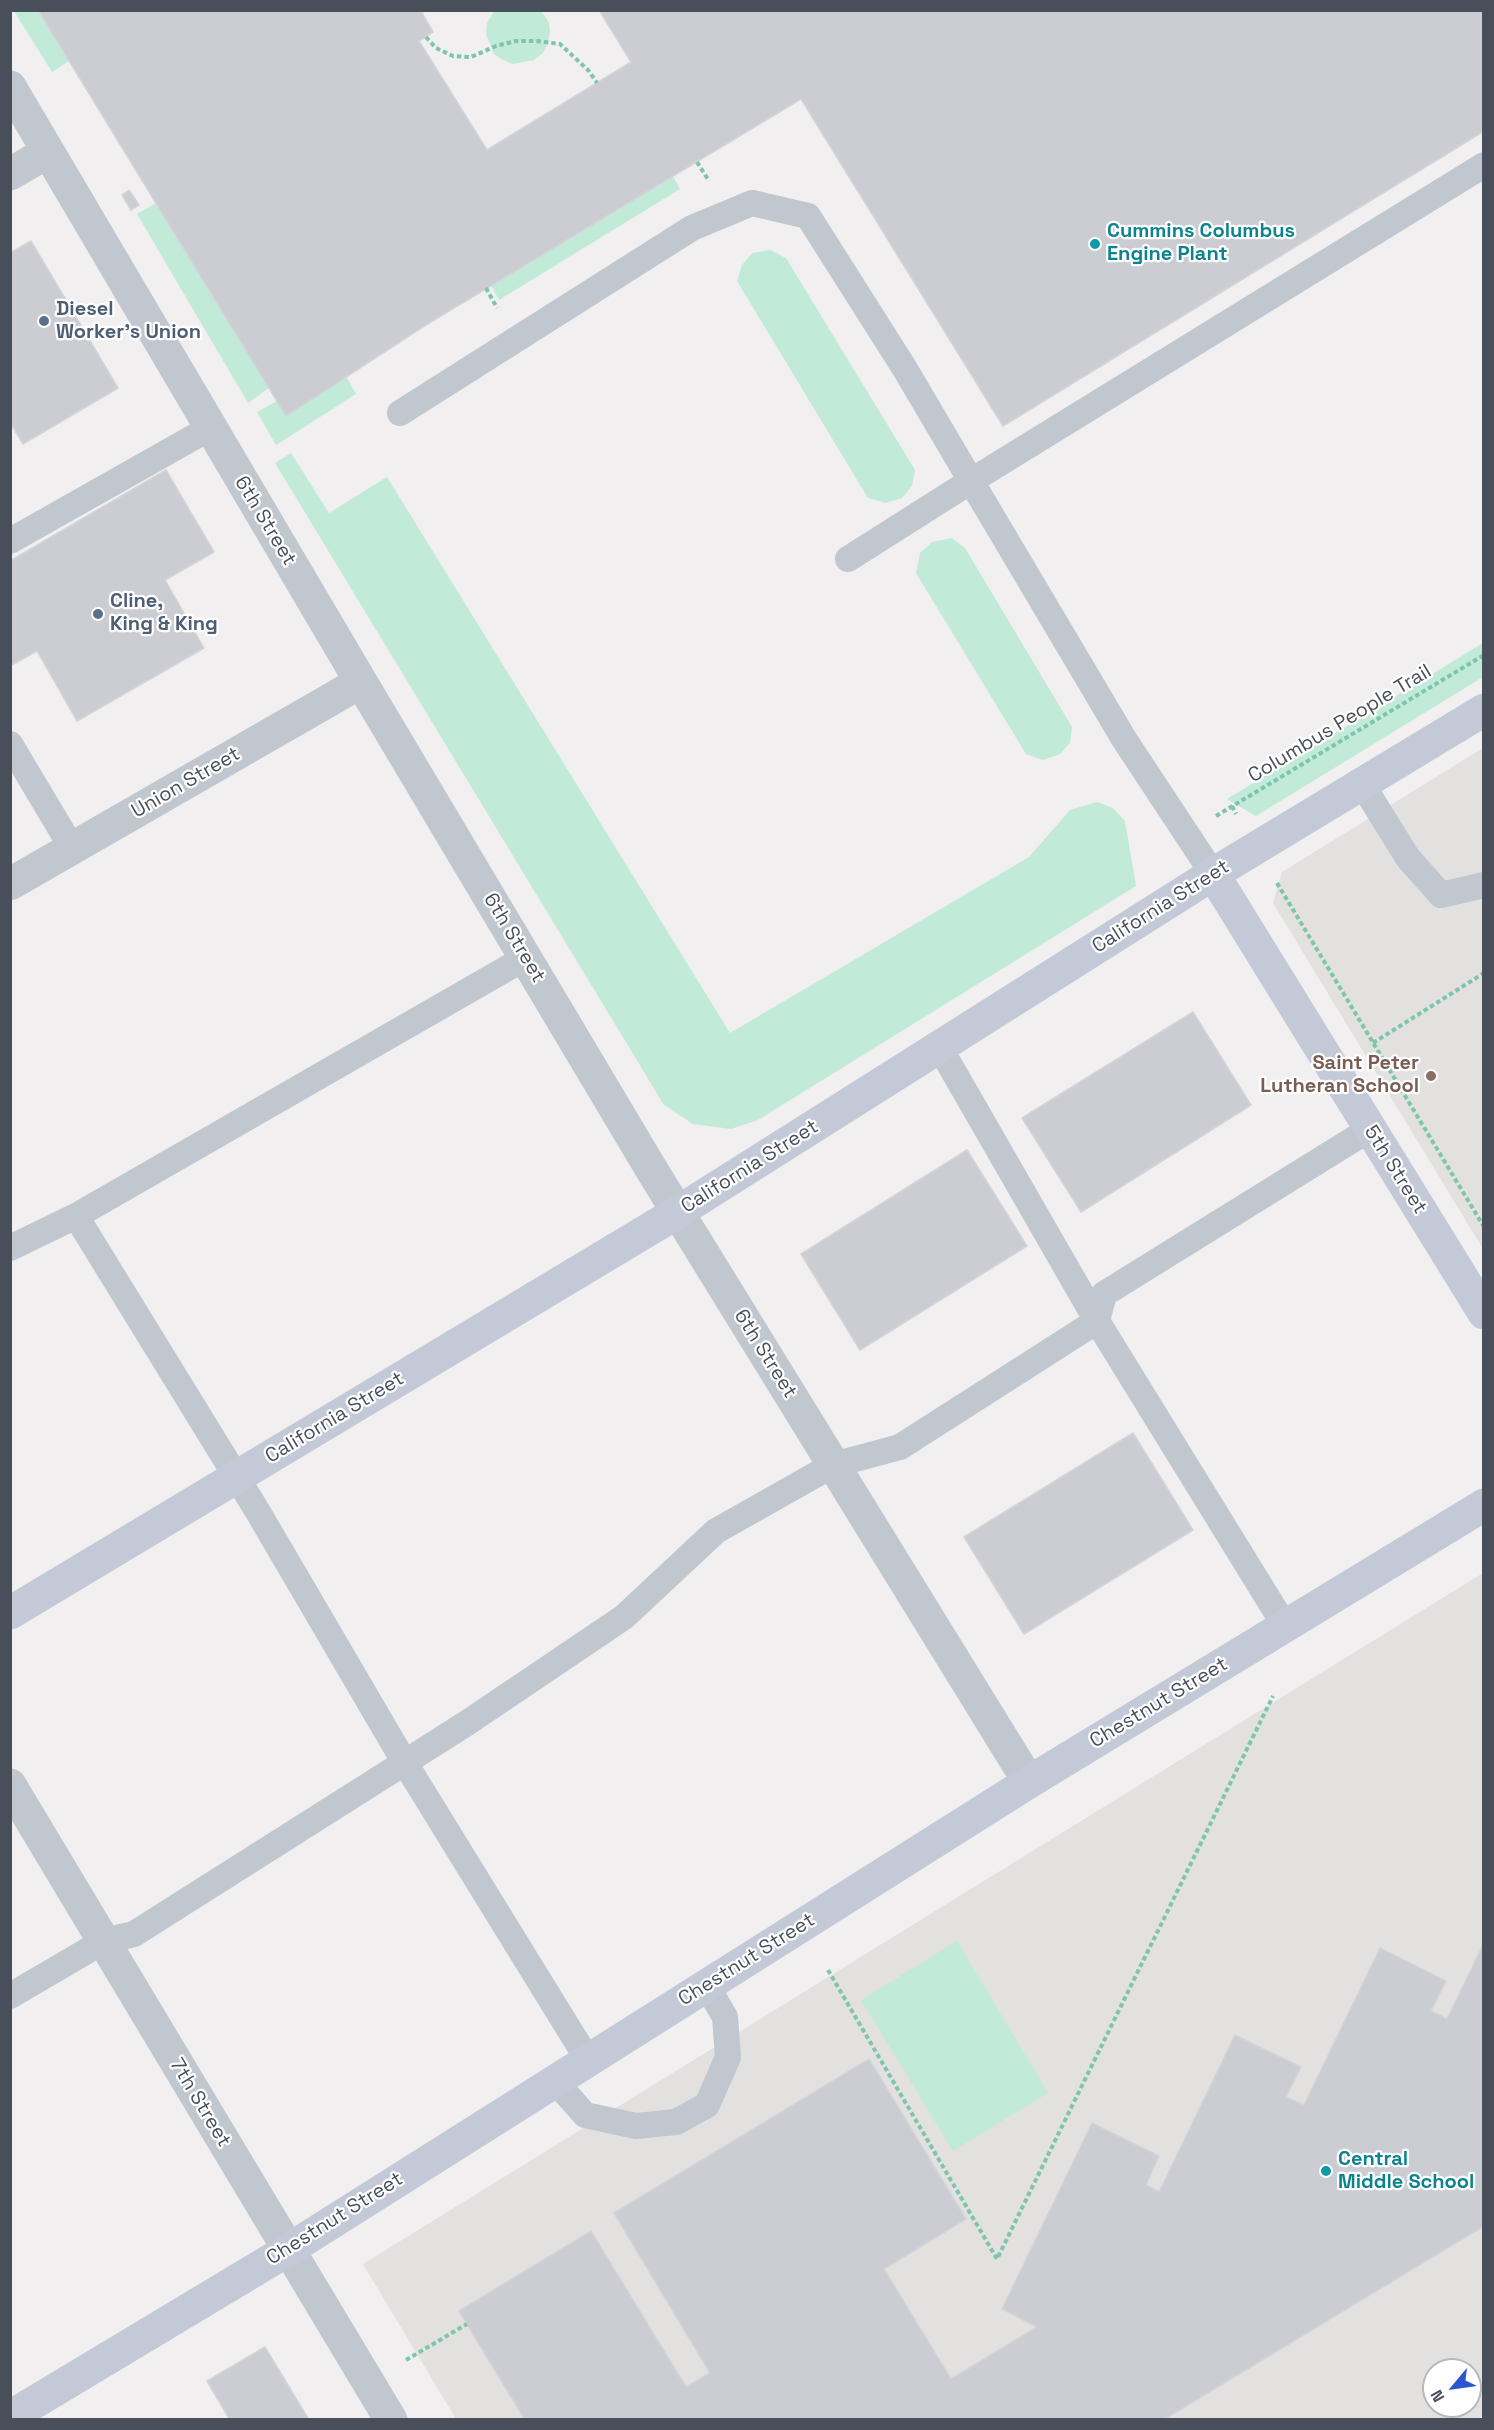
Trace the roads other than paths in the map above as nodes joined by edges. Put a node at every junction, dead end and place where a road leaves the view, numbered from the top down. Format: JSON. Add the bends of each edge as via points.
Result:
{"nodes":[{"id":1,"x":10,"y":87,"type":"edge"},
{"id":2,"x":48,"y":152,"type":"junction"},
{"id":3,"x":1484,"y":165,"type":"edge"},
{"id":4,"x":10,"y":174,"type":"edge"},
{"id":5,"x":400,"y":413,"type":"dead end"},
{"id":6,"x":210,"y":428,"type":"junction"},
{"id":7,"x":971,"y":481,"type":"junction"},
{"id":8,"x":10,"y":541,"type":"edge"},
{"id":9,"x":848,"y":559,"type":"dead end"},
{"id":10,"x":361,"y":682,"type":"junction"},
{"id":11,"x":1484,"y":710,"type":"edge"},
{"id":12,"x":10,"y":744,"type":"edge"},
{"id":13,"x":1362,"y":784,"type":"junction"},
{"id":14,"x":72,"y":848,"type":"junction"},
{"id":15,"x":1214,"y":874,"type":"junction"},
{"id":16,"x":10,"y":884,"type":"edge"},
{"id":17,"x":1484,"y":885,"type":"edge"},
{"id":18,"x":525,"y":958,"type":"junction"},
{"id":19,"x":940,"y":1048,"type":"junction"},
{"id":20,"x":1370,"y":1129,"type":"junction"},
{"id":21,"x":678,"y":1212,"type":"junction"},
{"id":22,"x":76,"y":1216,"type":"junction"},
{"id":23,"x":10,"y":1248,"type":"edge"},
{"id":24,"x":1484,"y":1313,"type":"edge"},
{"id":25,"x":1097,"y":1321,"type":"junction"},
{"id":26,"x":834,"y":1465,"type":"junction"},
{"id":27,"x":237,"y":1477,"type":"junction"},
{"id":28,"x":1484,"y":1505,"type":"edge"},
{"id":29,"x":10,"y":1613,"type":"edge"},
{"id":30,"x":1285,"y":1626,"type":"junction"},
{"id":31,"x":405,"y":1763,"type":"junction"},
{"id":32,"x":1029,"y":1782,"type":"junction"},
{"id":33,"x":10,"y":1785,"type":"edge"},
{"id":34,"x":104,"y":1941,"type":"junction"},
{"id":35,"x":707,"y":1986,"type":"junction"},
{"id":36,"x":10,"y":1996,"type":"edge"},
{"id":37,"x":588,"y":2060,"type":"junction"},
{"id":38,"x":555,"y":2081,"type":"junction"},
{"id":39,"x":288,"y":2250,"type":"junction"},
{"id":40,"x":10,"y":2417,"type":"edge"},
{"id":41,"x":391,"y":2420,"type":"edge"}],
"edges":[{"from":1,"to":2,"type":"street","name":"6th Street"},
{"from":2,"to":4,"type":"street"},
{"from":2,"to":6,"type":"street","name":"6th Street"},
{"from":3,"to":7,"type":"lane"},
{"from":5,"to":7,"type":"lane","via":[[692,228],[752,203],[807,216]]},
{"from":6,"to":8,"type":"lane"},
{"from":6,"to":10,"type":"street","name":"6th Street"},
{"from":7,"to":9,"type":"lane"},
{"from":7,"to":15,"type":"lane","via":[[1124,739]]},
{"from":10,"to":14,"type":"street","name":"Union Street"},
{"from":10,"to":18,"type":"street","name":"6th Street"},
{"from":11,"to":13,"type":"street","name":"California Street"},
{"from":12,"to":14,"type":"lane"},
{"from":13,"to":15,"type":"street","name":"California Street"},
{"from":13,"to":17,"type":"lane","via":[[1408,858],[1441,895]]},
{"from":14,"to":16,"type":"street","name":"Union Street"},
{"from":15,"to":19,"type":"street","name":"California Street"},
{"from":15,"to":20,"type":"street","name":"5th Street"},
{"from":18,"to":21,"type":"street","name":"6th Street"},
{"from":18,"to":22,"type":"lane"},
{"from":19,"to":21,"type":"street","name":"California Street"},
{"from":19,"to":25,"type":"lane"},
{"from":20,"to":24,"type":"street","name":"5th Street"},
{"from":20,"to":25,"type":"lane","via":[[1104,1294]]},
{"from":21,"to":26,"type":"street","name":"6th Street"},
{"from":21,"to":27,"type":"street","name":"California Street"},
{"from":22,"to":23,"type":"lane"},
{"from":22,"to":27,"type":"lane"},
{"from":25,"to":26,"type":"lane","via":[[900,1447]]},
{"from":25,"to":30,"type":"lane"},
{"from":26,"to":31,"type":"lane","via":[[716,1531],[624,1617]]},
{"from":26,"to":32,"type":"street","name":"6th Street"},
{"from":27,"to":29,"type":"street","name":"California Street"},
{"from":27,"to":31,"type":"lane"},
{"from":28,"to":30,"type":"street","name":"Chestnut Street"},
{"from":30,"to":32,"type":"street","name":"Chestnut Street"},
{"from":31,"to":34,"type":"lane","via":[[134,1934]]},
{"from":31,"to":37,"type":"lane"},
{"from":32,"to":35,"type":"street","name":"Chestnut Street"},
{"from":33,"to":34,"type":"street","name":"7th Street"},
{"from":34,"to":36,"type":"lane"},
{"from":34,"to":39,"type":"street","name":"7th Street"},
{"from":35,"to":37,"type":"street","name":"Chestnut Street"},
{"from":35,"to":38,"type":"lane","via":[[725,2017],[728,2057],[707,2105],[676,2122],[636,2126],[585,2115]]},
{"from":37,"to":38,"type":"street","name":"Chestnut Street"},
{"from":38,"to":39,"type":"street","name":"Chestnut Street"},
{"from":39,"to":40,"type":"street","name":"Chestnut Street"},
{"from":39,"to":41,"type":"street","name":"7th Street"}]}
